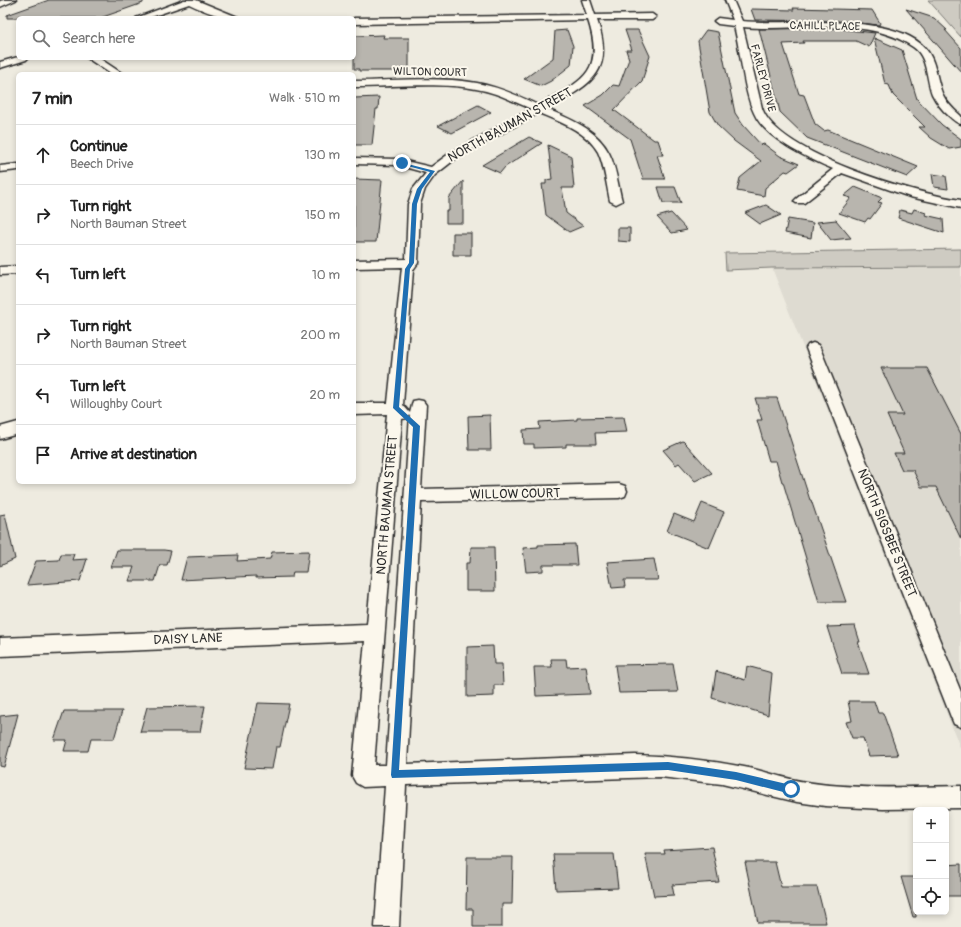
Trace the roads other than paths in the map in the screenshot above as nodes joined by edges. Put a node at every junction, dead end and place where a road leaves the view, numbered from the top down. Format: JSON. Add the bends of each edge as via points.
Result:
{"nodes":[{"id":1,"x":12,"y":0,"type":"edge"},
{"id":2,"x":190,"y":0,"type":"edge"},
{"id":3,"x":586,"y":0,"type":"edge"},
{"id":4,"x":729,"y":0,"type":"edge"},
{"id":5,"x":0,"y":4,"type":"edge"},
{"id":6,"x":146,"y":16,"type":"edge"},
{"id":7,"x":229,"y":16,"type":"edge"},
{"id":8,"x":652,"y":17,"type":"dead end"},
{"id":9,"x":592,"y":18,"type":"junction"},
{"id":10,"x":356,"y":21,"type":"edge"},
{"id":11,"x":718,"y":21,"type":"dead end"},
{"id":12,"x":737,"y":23,"type":"junction"},
{"id":13,"x":16,"y":60,"type":"edge"},
{"id":14,"x":95,"y":60,"type":"edge"},
{"id":15,"x":0,"y":65,"type":"edge"},
{"id":16,"x":115,"y":72,"type":"edge"},
{"id":17,"x":356,"y":84,"type":"edge"},
{"id":18,"x":538,"y":109,"type":"junction"},
{"id":19,"x":961,"y":121,"type":"edge"},
{"id":20,"x":356,"y":161,"type":"edge"},
{"id":21,"x":16,"y":167,"type":"edge"},
{"id":22,"x":0,"y":169,"type":"edge"},
{"id":23,"x":840,"y":169,"type":"junction"},
{"id":24,"x":433,"y":171,"type":"junction"},
{"id":25,"x":616,"y":201,"type":"dead end"},
{"id":26,"x":800,"y":201,"type":"dead end"},
{"id":27,"x":961,"y":204,"type":"edge"},
{"id":28,"x":412,"y":263,"type":"junction"},
{"id":29,"x":356,"y":264,"type":"edge"},
{"id":30,"x":16,"y":270,"type":"edge"},
{"id":31,"x":0,"y":271,"type":"edge"},
{"id":32,"x":813,"y":348,"type":"dead end"},
{"id":33,"x":418,"y":405,"type":"dead end"},
{"id":34,"x":396,"y":408,"type":"junction"},
{"id":35,"x":356,"y":409,"type":"edge"},
{"id":36,"x":416,"y":426,"type":"junction"},
{"id":37,"x":16,"y":429,"type":"edge"},
{"id":38,"x":0,"y":433,"type":"edge"},
{"id":39,"x":619,"y":491,"type":"dead end"},
{"id":40,"x":412,"y":496,"type":"junction"},
{"id":41,"x":376,"y":632,"type":"junction"},
{"id":42,"x":0,"y":647,"type":"edge"},
{"id":43,"x":961,"y":717,"type":"edge"},
{"id":44,"x":395,"y":775,"type":"junction"},
{"id":45,"x":961,"y":797,"type":"edge"},
{"id":46,"x":387,"y":927,"type":"edge"}],
"edges":[{"from":1,"to":5,"type":"street"},
{"from":2,"to":6,"type":"street"},
{"from":2,"to":7,"type":"street"},
{"from":3,"to":9,"type":"street","name":"NORTH BAUMAN STREET"},
{"from":4,"to":12,"type":"street","name":"FARLEY DRIVE"},
{"from":8,"to":9,"type":"street"},
{"from":9,"to":10,"type":"street"},
{"from":9,"to":18,"type":"street","name":"NORTH BAUMAN STREET","via":[[600,50],[598,67],[581,85]]},
{"from":11,"to":12,"type":"street","name":"CAHILL PLACE"},
{"from":12,"to":19,"type":"street","name":"CAHILL PLACE","via":[[766,26],[861,26],[900,36],[923,51],[940,98]]},
{"from":12,"to":23,"type":"street","name":"FARLEY DRIVE","via":[[757,107],[763,120],[775,134],[789,143]]},
{"from":13,"to":15,"type":"street"},
{"from":14,"to":16,"type":"street"},
{"from":17,"to":18,"type":"street","name":"WILTON COURT","via":[[469,84],[502,92]]},
{"from":18,"to":24,"type":"street","name":"NORTH BAUMAN STREET","via":[[454,155]]},
{"from":18,"to":25,"type":"street","name":"WILTON COURT","via":[[581,128],[598,144],[606,159]]},
{"from":20,"to":24,"type":"street","via":[[397,162]]},
{"from":21,"to":22,"type":"street"},
{"from":23,"to":26,"type":"street"},
{"from":23,"to":27,"type":"street","via":[[924,198]]},
{"from":24,"to":28,"type":"street","name":"NORTH BAUMAN STREET","via":[[419,189],[414,204]]},
{"from":28,"to":29,"type":"street"},
{"from":28,"to":34,"type":"street","name":"NORTH BAUMAN STREET","via":[[408,269]]},
{"from":30,"to":31,"type":"street"},
{"from":32,"to":43,"type":"street","name":"NORTH SIGSBEE STREET"},
{"from":33,"to":36,"type":"street","name":"NORTH BAUMAN STREET"},
{"from":34,"to":35,"type":"street"},
{"from":34,"to":36,"type":"street"},
{"from":34,"to":41,"type":"street","name":"NORTH BAUMAN STREET"},
{"from":36,"to":40,"type":"street","name":"NORTH BAUMAN STREET"},
{"from":37,"to":38,"type":"street"},
{"from":39,"to":40,"type":"street","name":"WILLOW COURT"},
{"from":40,"to":44,"type":"street","name":"NORTH BAUMAN STREET"},
{"from":41,"to":42,"type":"street","name":"DAISY LANE"},
{"from":41,"to":44,"type":"street","name":"NORTH BAUMAN STREET","via":[[363,776]]},
{"from":44,"to":45,"type":"street","via":[[668,766],[736,776],[780,788],[826,796]]},
{"from":44,"to":46,"type":"street","name":"NORTH BAUMAN STREET"}]}
